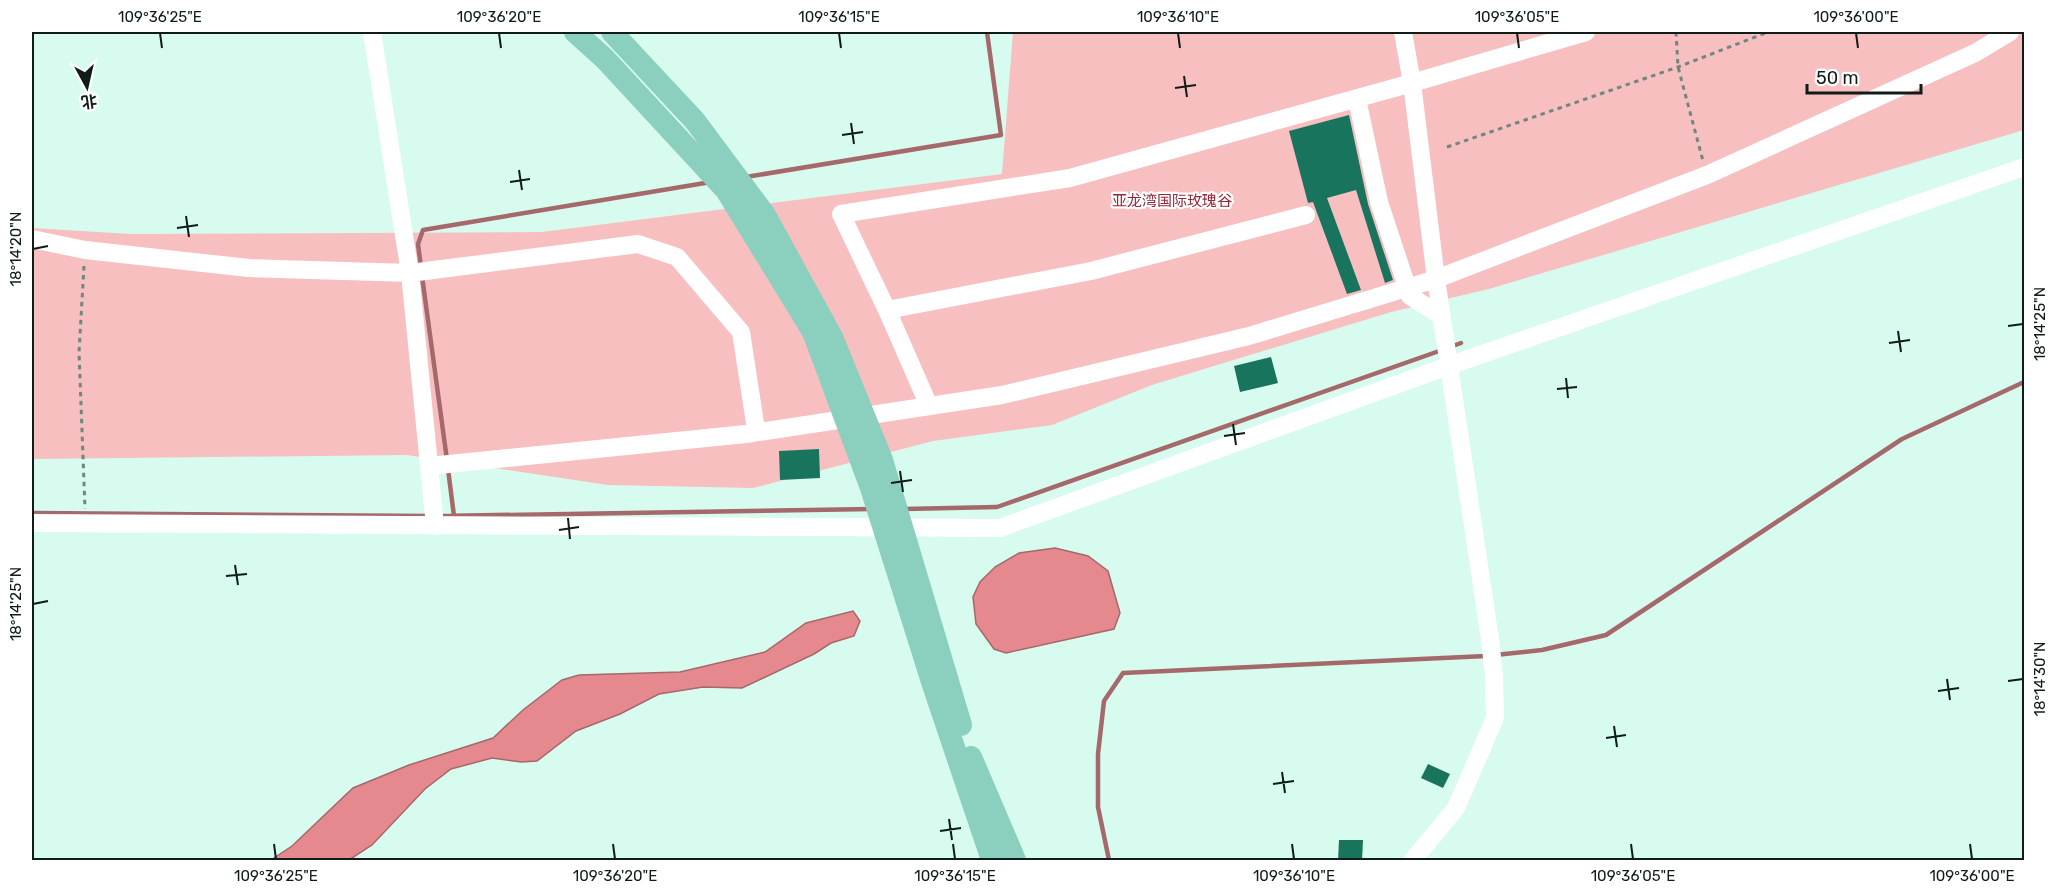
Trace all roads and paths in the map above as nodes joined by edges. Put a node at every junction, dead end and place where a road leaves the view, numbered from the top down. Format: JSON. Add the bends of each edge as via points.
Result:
{"nodes":[{"id":1,"x":372,"y":32,"type":"edge"},
{"id":2,"x":575,"y":32,"type":"edge"},
{"id":3,"x":612,"y":32,"type":"edge"},
{"id":4,"x":1403,"y":32,"type":"edge"},
{"id":5,"x":1586,"y":32,"type":"edge"},
{"id":6,"x":1676,"y":32,"type":"edge"},
{"id":7,"x":1768,"y":32,"type":"edge"},
{"id":8,"x":2010,"y":32,"type":"edge"},
{"id":9,"x":1678,"y":67,"type":"junction"},
{"id":10,"x":1412,"y":83,"type":"junction"},
{"id":11,"x":1357,"y":99,"type":"junction"},
{"id":12,"x":1447,"y":147,"type":"dead end"},
{"id":13,"x":2025,"y":167,"type":"edge"},
{"id":14,"x":1707,"y":176,"type":"junction"},
{"id":15,"x":1306,"y":215,"type":"dead end"},
{"id":16,"x":32,"y":239,"type":"edge"},
{"id":17,"x":85,"y":250,"type":"junction"},
{"id":18,"x":410,"y":273,"type":"junction"},
{"id":19,"x":1436,"y":279,"type":"junction"},
{"id":20,"x":887,"y":310,"type":"junction"},
{"id":21,"x":1441,"y":316,"type":"junction"},
{"id":22,"x":1448,"y":366,"type":"junction"},
{"id":23,"x":929,"y":406,"type":"junction"},
{"id":24,"x":755,"y":423,"type":"dead end"},
{"id":25,"x":429,"y":466,"type":"junction"},
{"id":26,"x":32,"y":523,"type":"edge"},
{"id":27,"x":86,"y":523,"type":"junction"},
{"id":28,"x":435,"y":526,"type":"junction"},
{"id":29,"x":941,"y":682,"type":"junction"},
{"id":30,"x":992,"y":861,"type":"edge"},
{"id":31,"x":1015,"y":861,"type":"edge"},
{"id":32,"x":1413,"y":861,"type":"edge"}],
"edges":[{"from":1,"to":18,"type":"street"},
{"from":2,"to":29,"type":"main road","via":[[726,190],[813,333]]},
{"from":3,"to":29,"type":"main road","via":[[695,121],[765,215],[832,337],[882,460]]},
{"from":4,"to":10,"type":"street"},
{"from":5,"to":10,"type":"street"},
{"from":6,"to":9,"type":"path"},
{"from":7,"to":9,"type":"path"},
{"from":8,"to":14,"type":"street","via":[[1975,53]]},
{"from":9,"to":12,"type":"path"},
{"from":9,"to":14,"type":"path"},
{"from":10,"to":11,"type":"street"},
{"from":10,"to":19,"type":"street"},
{"from":11,"to":20,"type":"street","via":[[1070,178],[840,214]]},
{"from":11,"to":21,"type":"street","via":[[1379,202],[1410,296]]},
{"from":13,"to":22,"type":"street"},
{"from":14,"to":19,"type":"street"},
{"from":15,"to":20,"type":"street","via":[[1091,271]]},
{"from":16,"to":17,"type":"street"},
{"from":17,"to":18,"type":"street","via":[[249,268]]},
{"from":17,"to":27,"type":"path","via":[[79,352]]},
{"from":18,"to":24,"type":"street","via":[[638,244],[677,257],[741,332]]},
{"from":18,"to":25,"type":"street"},
{"from":19,"to":21,"type":"street"},
{"from":19,"to":23,"type":"street","via":[[1249,336],[1002,395]]},
{"from":20,"to":23,"type":"street"},
{"from":21,"to":22,"type":"street"},
{"from":22,"to":28,"type":"street","via":[[1000,528]]},
{"from":22,"to":32,"type":"street","via":[[1490,639],[1495,718],[1456,808]]},
{"from":23,"to":25,"type":"street","via":[[746,434]]},
{"from":25,"to":28,"type":"street"},
{"from":26,"to":27,"type":"street"},
{"from":27,"to":28,"type":"street"},
{"from":29,"to":30,"type":"main road"},
{"from":29,"to":31,"type":"main road"}]}
